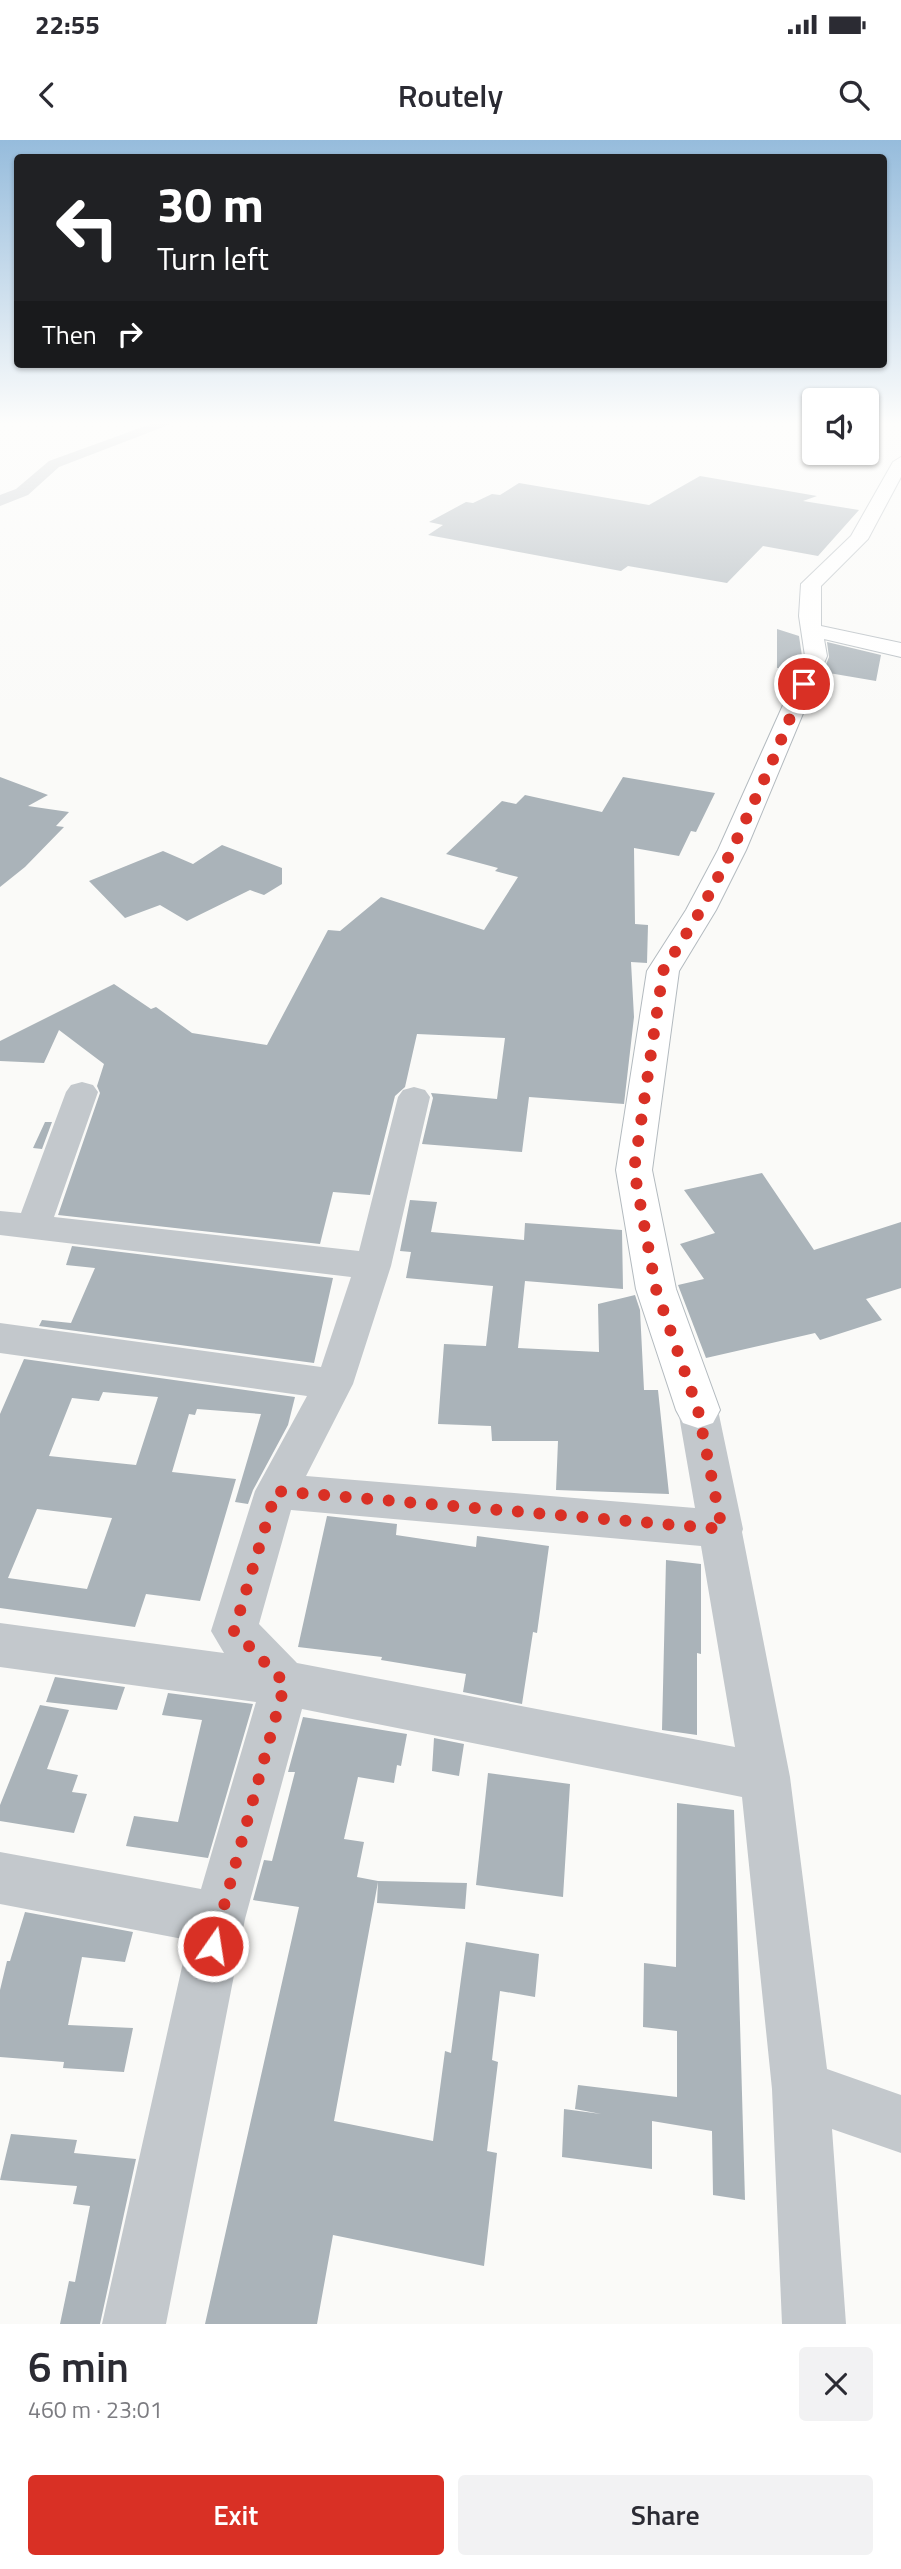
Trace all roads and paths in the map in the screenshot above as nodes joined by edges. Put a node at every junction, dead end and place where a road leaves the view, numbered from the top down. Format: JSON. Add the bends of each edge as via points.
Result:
{"nodes":[{"id":1,"x":866,"y":526,"type":"edge"},
{"id":2,"x":811,"y":630,"type":"junction"},
{"id":3,"x":901,"y":650,"type":"edge"},
{"id":4,"x":82,"y":1092,"type":"dead end"},
{"id":5,"x":414,"y":1097,"type":"dead end"},
{"id":6,"x":16,"y":1224,"type":"edge"},
{"id":7,"x":373,"y":1266,"type":"junction"},
{"id":8,"x":0,"y":1338,"type":"edge"},
{"id":9,"x":334,"y":1384,"type":"junction"},
{"id":10,"x":698,"y":1410,"type":"joint"},
{"id":11,"x":276,"y":1491,"type":"junction"},
{"id":12,"x":722,"y":1529,"type":"junction"},
{"id":13,"x":0,"y":1645,"type":"edge"},
{"id":14,"x":285,"y":1683,"type":"junction"},
{"id":15,"x":765,"y":1777,"type":"junction"},
{"id":16,"x":0,"y":1878,"type":"edge"},
{"id":17,"x":219,"y":1919,"type":"junction"},
{"id":18,"x":800,"y":2089,"type":"junction"},
{"id":19,"x":901,"y":2124,"type":"edge"},
{"id":20,"x":134,"y":2324,"type":"edge"},
{"id":21,"x":814,"y":2324,"type":"edge"}],
"edges":[{"from":1,"to":2,"type":"street","via":[[859,539],[811,584]]},
{"from":2,"to":3,"type":"street"},
{"from":2,"to":10,"type":"street","via":[[816,656],[772,762],[701,910],[663,971],[647,1077],[634,1170],[656,1289]]},
{"from":4,"to":6,"type":"street"},
{"from":5,"to":7,"type":"street"},
{"from":6,"to":7,"type":"street"},
{"from":7,"to":9,"type":"street"},
{"from":8,"to":9,"type":"street"},
{"from":9,"to":11,"type":"street"},
{"from":10,"to":12,"type":"street"},
{"from":11,"to":12,"type":"street"},
{"from":11,"to":14,"type":"street","via":[[234,1631]]},
{"from":12,"to":15,"type":"street"},
{"from":13,"to":14,"type":"street"},
{"from":14,"to":15,"type":"street"},
{"from":14,"to":17,"type":"street"},
{"from":15,"to":18,"type":"street"},
{"from":16,"to":17,"type":"street"},
{"from":17,"to":20,"type":"street"},
{"from":18,"to":19,"type":"street"},
{"from":18,"to":21,"type":"street"}]}
